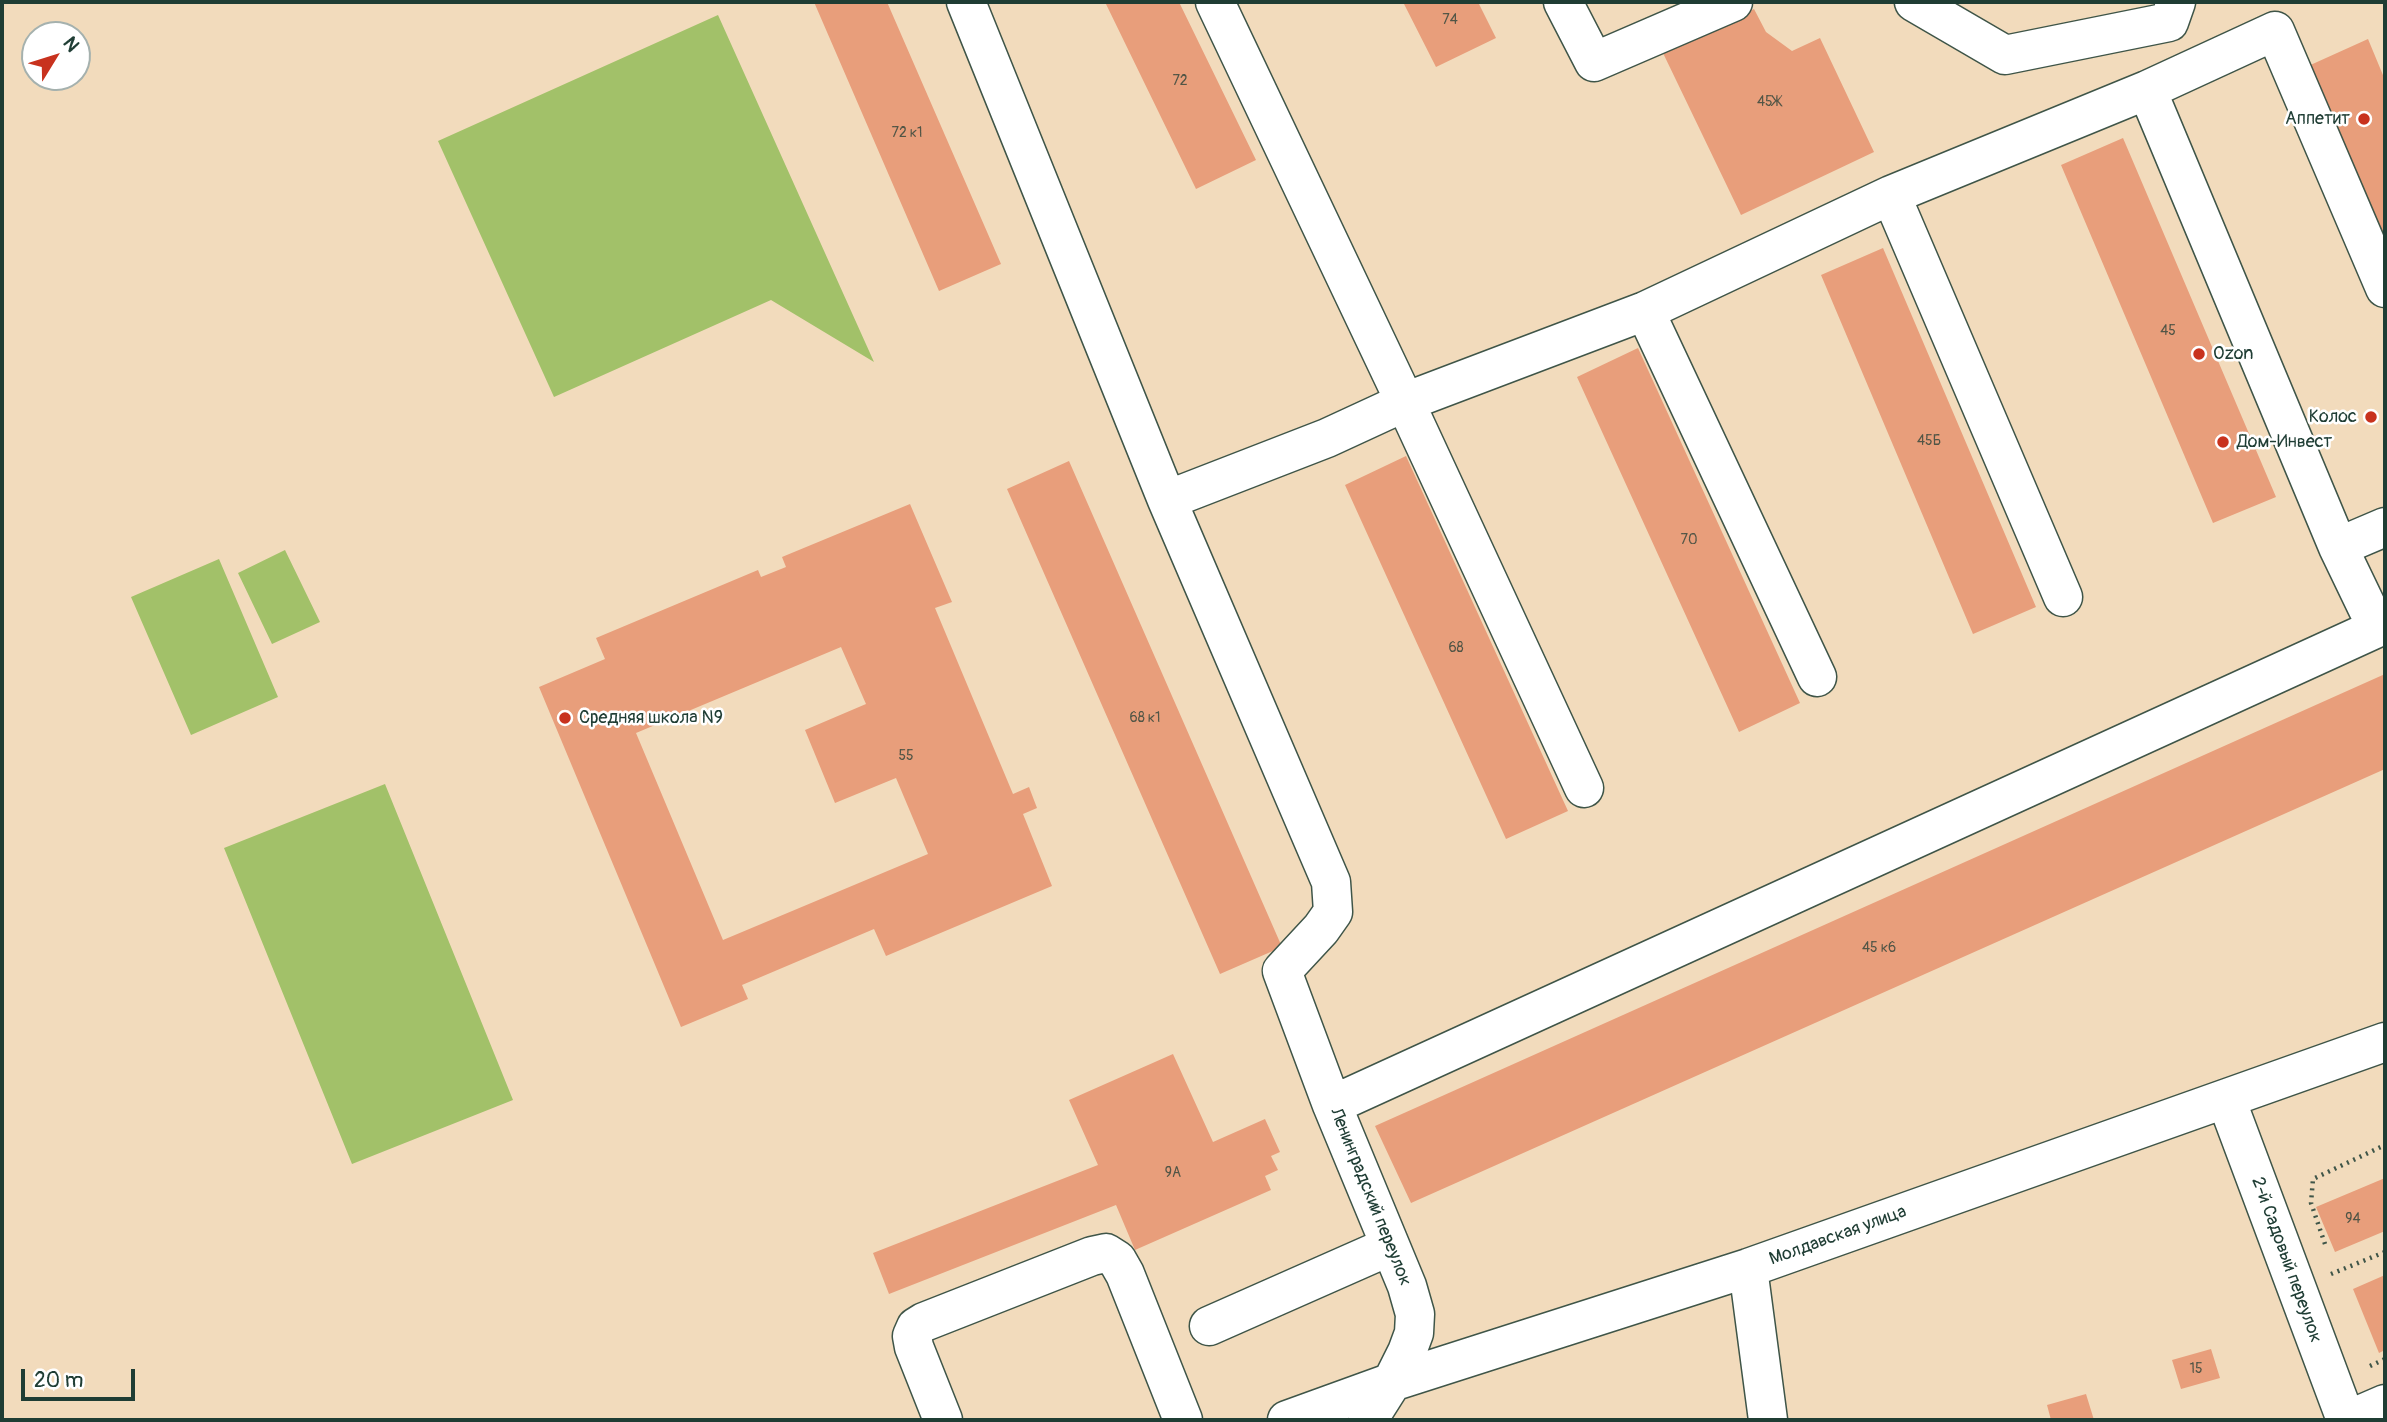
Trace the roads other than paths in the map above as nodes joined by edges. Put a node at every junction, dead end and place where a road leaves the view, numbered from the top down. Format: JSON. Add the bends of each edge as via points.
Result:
{"nodes":[{"id":1,"x":966,"y":2,"type":"edge"},
{"id":2,"x":1215,"y":2,"type":"edge"},
{"id":3,"x":1563,"y":2,"type":"edge"},
{"id":4,"x":1733,"y":2,"type":"edge"},
{"id":5,"x":1914,"y":2,"type":"edge"},
{"id":6,"x":2168,"y":9,"type":"edge"},
{"id":7,"x":2147,"y":90,"type":"junction"},
{"id":8,"x":1891,"y":195,"type":"junction"},
{"id":9,"x":2385,"y":288,"type":"edge"},
{"id":10,"x":1645,"y":311,"type":"junction"},
{"id":11,"x":1405,"y":402,"type":"junction"},
{"id":12,"x":1167,"y":500,"type":"junction"},
{"id":13,"x":2385,"y":527,"type":"edge"},
{"id":14,"x":2338,"y":547,"type":"junction"},
{"id":15,"x":2063,"y":597,"type":"dead end"},
{"id":16,"x":1816,"y":677,"type":"dead end"},
{"id":17,"x":1584,"y":788,"type":"dead end"},
{"id":18,"x":2385,"y":1042,"type":"edge"},
{"id":19,"x":2226,"y":1099,"type":"junction"},
{"id":20,"x":1332,"y":1105,"type":"junction"},
{"id":21,"x":1390,"y":1246,"type":"junction"},
{"id":22,"x":1748,"y":1268,"type":"junction"},
{"id":23,"x":1209,"y":1326,"type":"dead end"},
{"id":24,"x":1392,"y":1382,"type":"junction"},
{"id":25,"x":2385,"y":1404,"type":"edge"},
{"id":26,"x":943,"y":1420,"type":"edge"},
{"id":27,"x":1183,"y":1420,"type":"edge"},
{"id":28,"x":1287,"y":1420,"type":"edge"},
{"id":29,"x":1368,"y":1420,"type":"edge"},
{"id":30,"x":1768,"y":1420,"type":"edge"},
{"id":31,"x":2347,"y":1420,"type":"edge"}],
"edges":[{"from":1,"to":12,"type":"street"},
{"from":2,"to":11,"type":"street"},
{"from":3,"to":4,"type":"street","via":[[1594,62]]},
{"from":5,"to":6,"type":"street","via":[[2005,55]]},
{"from":7,"to":8,"type":"street"},
{"from":7,"to":9,"type":"street","via":[[2275,31]]},
{"from":7,"to":14,"type":"street"},
{"from":8,"to":10,"type":"street"},
{"from":8,"to":15,"type":"street"},
{"from":10,"to":11,"type":"street"},
{"from":10,"to":16,"type":"street"},
{"from":11,"to":12,"type":"street","via":[[1327,438]]},
{"from":11,"to":17,"type":"street"},
{"from":12,"to":20,"type":"street","name":"Ленинградский переулок","via":[[1331,882],[1333,912],[1282,971]]},
{"from":13,"to":14,"type":"street"},
{"from":14,"to":20,"type":"street","via":[[2377,628]]},
{"from":18,"to":19,"type":"street","name":"Молдавская улица"},
{"from":19,"to":22,"type":"street","name":"Молдавская улица"},
{"from":19,"to":31,"type":"street","name":"2-й Садовый переулок"},
{"from":20,"to":21,"type":"street","name":"Ленинградский переулок"},
{"from":21,"to":23,"type":"street"},
{"from":21,"to":24,"type":"street","name":"Ленинградский переулок","via":[[1415,1314],[1414,1333]]},
{"from":22,"to":24,"type":"street","name":"Молдавская улица"},
{"from":22,"to":30,"type":"street"},
{"from":24,"to":28,"type":"street","name":"Молдавская улица"},
{"from":24,"to":29,"type":"street","name":"Ленинградский переулок"},
{"from":25,"to":31,"type":"street"},
{"from":26,"to":27,"type":"street","via":[[914,1347],[916,1327],[1106,1253],[1125,1274]]}]}
